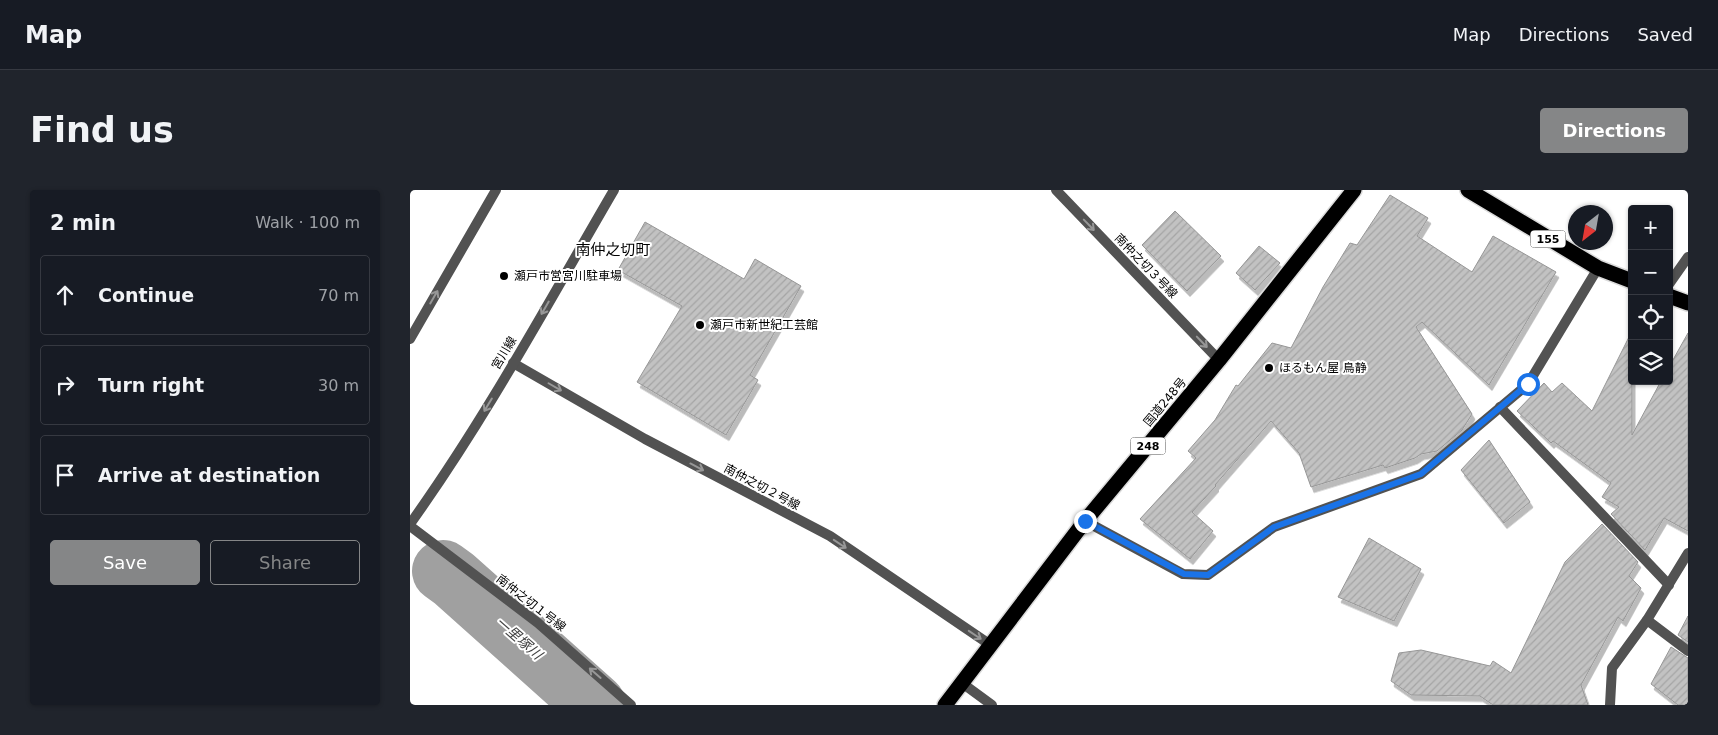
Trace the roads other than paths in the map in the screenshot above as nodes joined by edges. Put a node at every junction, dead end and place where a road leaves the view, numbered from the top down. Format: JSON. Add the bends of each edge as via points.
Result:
{"nodes":[{"id":1,"x":496,"y":190,"type":"edge"},
{"id":2,"x":614,"y":190,"type":"edge"},
{"id":3,"x":1056,"y":190,"type":"edge"},
{"id":4,"x":1354,"y":190,"type":"edge"},
{"id":5,"x":1468,"y":190,"type":"edge"},
{"id":6,"x":1688,"y":257,"type":"edge"},
{"id":7,"x":1598,"y":268,"type":"junction"},
{"id":8,"x":1673,"y":278,"type":"edge"},
{"id":9,"x":1628,"y":279,"type":"edge"},
{"id":10,"x":1673,"y":297,"type":"edge"},
{"id":11,"x":1688,"y":303,"type":"edge"},
{"id":12,"x":410,"y":339,"type":"edge"},
{"id":13,"x":1219,"y":360,"type":"junction"},
{"id":14,"x":513,"y":363,"type":"junction"},
{"id":15,"x":1500,"y":407,"type":"junction"},
{"id":16,"x":1085,"y":521,"type":"junction"},
{"id":17,"x":410,"y":525,"type":"edge"},
{"id":18,"x":1688,"y":553,"type":"edge"},
{"id":19,"x":1669,"y":585,"type":"junction"},
{"id":20,"x":1647,"y":620,"type":"junction"},
{"id":21,"x":992,"y":646,"type":"junction"},
{"id":22,"x":1688,"y":651,"type":"edge"},
{"id":23,"x":962,"y":683,"type":"junction"},
{"id":24,"x":631,"y":705,"type":"edge"},
{"id":25,"x":945,"y":705,"type":"edge"},
{"id":26,"x":992,"y":705,"type":"edge"},
{"id":27,"x":1610,"y":705,"type":"edge"}],
"edges":[{"from":12,"to":1,"type":"street","one_way":true},
{"from":2,"to":14,"type":"street","name":"宮川線","one_way":true},
{"from":3,"to":13,"type":"street","name":"南仲之切３号線","one_way":true},
{"from":4,"to":13,"type":"highway","name":"国道248号","number":"248"},
{"from":5,"to":7,"type":"highway","number":"155"},
{"from":6,"to":8,"type":"street"},
{"from":7,"to":9,"type":"highway","number":"155"},
{"from":7,"to":15,"type":"street","via":[[1528,384]]},
{"from":10,"to":11,"type":"highway"},
{"from":13,"to":16,"type":"highway","name":"国道248号","number":"248"},
{"from":14,"to":17,"type":"street","name":"宮川線","one_way":true,"via":[[442,480]]},
{"from":14,"to":21,"type":"street","name":"南仲之切２号線","one_way":true,"via":[[645,439],[830,536]]},
{"from":15,"to":16,"type":"street","via":[[1421,474],[1274,527],[1208,575],[1184,574]]},
{"from":15,"to":19,"type":"street"},
{"from":16,"to":21,"type":"highway","name":"国道248号","number":"248"},
{"from":24,"to":17,"type":"street","name":"南仲之切１号線","one_way":true,"via":[[538,623]]},
{"from":18,"to":19,"type":"street"},
{"from":19,"to":20,"type":"street"},
{"from":20,"to":22,"type":"street"},
{"from":20,"to":27,"type":"street","via":[[1612,668]]},
{"from":21,"to":23,"type":"highway","name":"国道248号","number":"248"},
{"from":23,"to":25,"type":"highway","name":"国道248号","number":"248"},
{"from":23,"to":26,"type":"street"}]}
